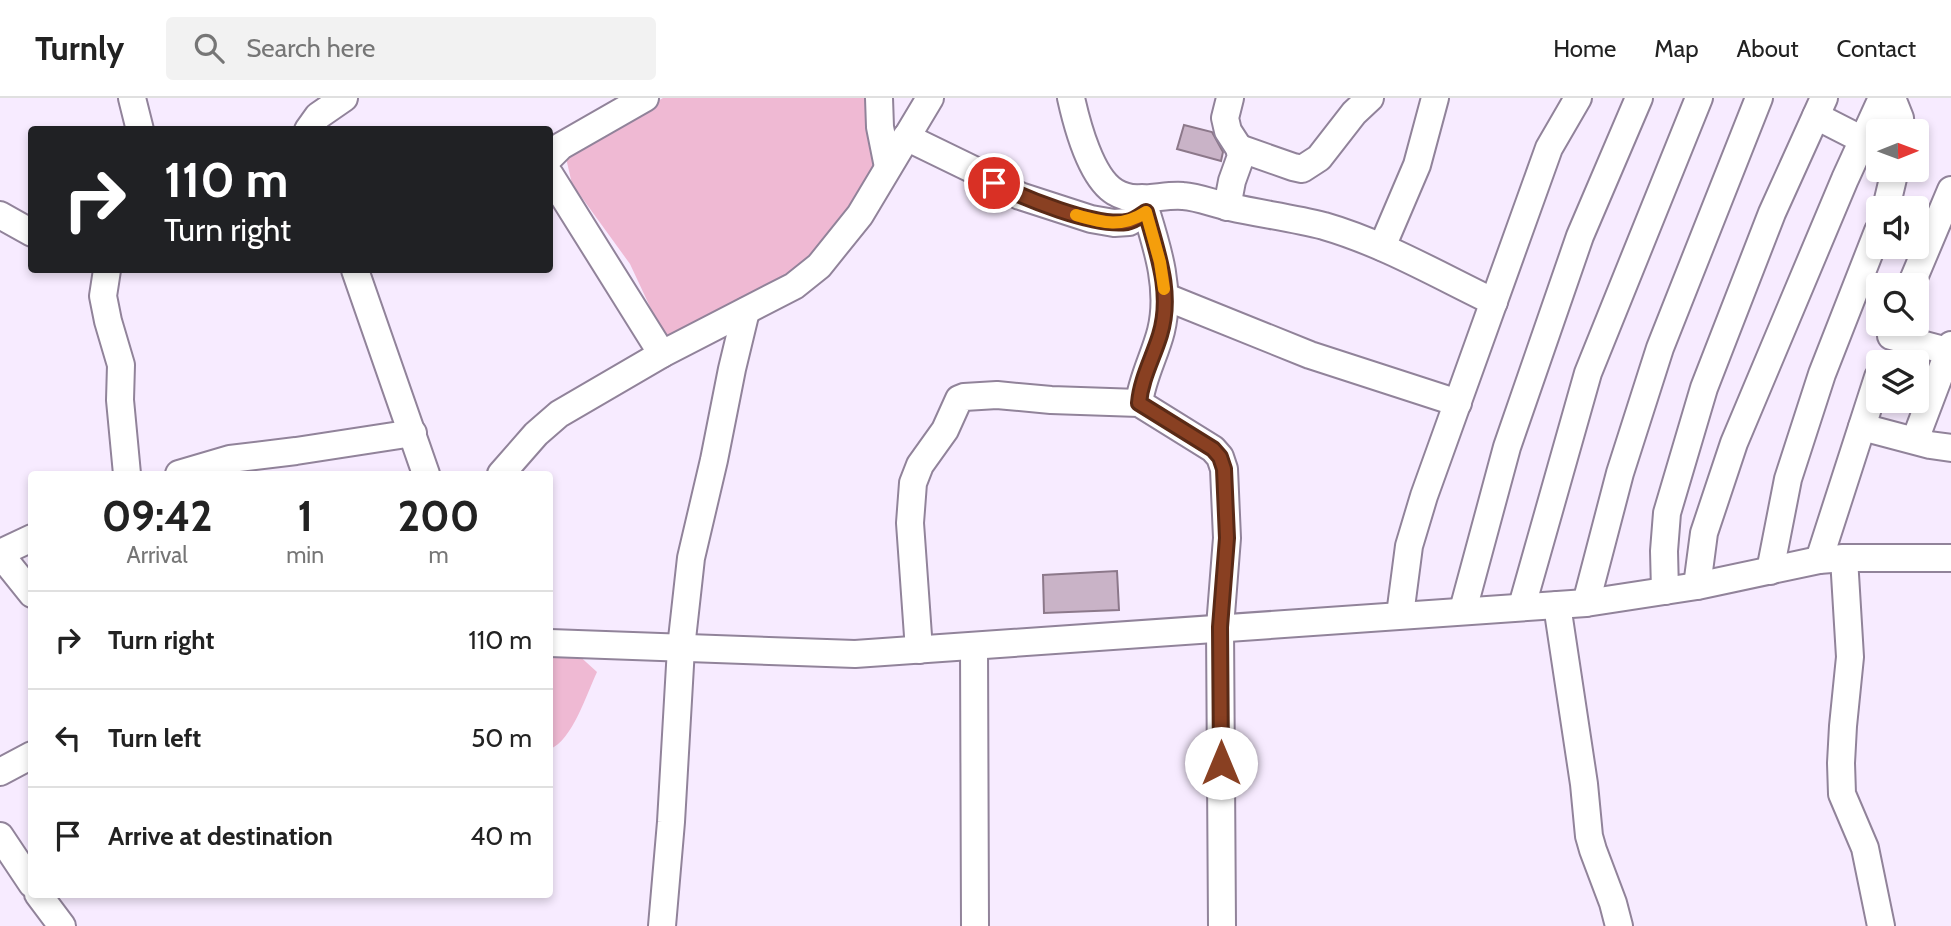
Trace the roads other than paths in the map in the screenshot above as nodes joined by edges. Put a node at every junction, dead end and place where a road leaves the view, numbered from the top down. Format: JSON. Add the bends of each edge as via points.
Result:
{"nodes":[{"id":1,"x":132,"y":98,"type":"edge"},
{"id":2,"x":344,"y":98,"type":"edge"},
{"id":3,"x":645,"y":98,"type":"edge"},
{"id":4,"x":879,"y":98,"type":"edge"},
{"id":5,"x":930,"y":98,"type":"edge"},
{"id":6,"x":1071,"y":98,"type":"edge"},
{"id":7,"x":1230,"y":98,"type":"edge"},
{"id":8,"x":1370,"y":98,"type":"edge"},
{"id":9,"x":1435,"y":98,"type":"edge"},
{"id":10,"x":1578,"y":98,"type":"edge"},
{"id":11,"x":1639,"y":98,"type":"edge"},
{"id":12,"x":1699,"y":98,"type":"edge"},
{"id":13,"x":1759,"y":98,"type":"edge"},
{"id":14,"x":1882,"y":98,"type":"edge"},
{"id":15,"x":1892,"y":98,"type":"edge"},
{"id":16,"x":1820,"y":107,"type":"edge"},
{"id":17,"x":1900,"y":119,"type":"edge"},
{"id":18,"x":139,"y":126,"type":"edge"},
{"id":19,"x":311,"y":126,"type":"edge"},
{"id":20,"x":906,"y":137,"type":"junction"},
{"id":21,"x":1863,"y":140,"type":"junction"},
{"id":22,"x":1239,"y":148,"type":"junction"},
{"id":23,"x":553,"y":154,"type":"edge"},
{"id":24,"x":888,"y":167,"type":"junction"},
{"id":25,"x":553,"y":180,"type":"edge"},
{"id":26,"x":1951,"y":190,"type":"edge"},
{"id":27,"x":1144,"y":205,"type":"junction"},
{"id":28,"x":1227,"y":207,"type":"junction"},
{"id":29,"x":0,"y":215,"type":"edge"},
{"id":30,"x":1929,"y":226,"type":"edge"},
{"id":31,"x":28,"y":231,"type":"edge"},
{"id":32,"x":1382,"y":247,"type":"junction"},
{"id":33,"x":1867,"y":259,"type":"edge"},
{"id":34,"x":107,"y":273,"type":"edge"},
{"id":35,"x":356,"y":273,"type":"edge"},
{"id":36,"x":1166,"y":297,"type":"junction"},
{"id":37,"x":1494,"y":302,"type":"junction"},
{"id":38,"x":746,"y":311,"type":"junction"},
{"id":39,"x":1912,"y":336,"type":"edge"},
{"id":40,"x":1950,"y":349,"type":"edge"},
{"id":41,"x":662,"y":354,"type":"junction"},
{"id":42,"x":1139,"y":403,"type":"junction"},
{"id":43,"x":1458,"y":403,"type":"junction"},
{"id":44,"x":1866,"y":413,"type":"edge"},
{"id":45,"x":1862,"y":426,"type":"junction"},
{"id":46,"x":413,"y":433,"type":"junction"},
{"id":47,"x":1914,"y":440,"type":"junction"},
{"id":48,"x":1951,"y":448,"type":"edge"},
{"id":49,"x":127,"y":471,"type":"edge"},
{"id":50,"x":189,"y":471,"type":"edge"},
{"id":51,"x":425,"y":471,"type":"edge"},
{"id":52,"x":504,"y":471,"type":"edge"},
{"id":53,"x":28,"y":540,"type":"edge"},
{"id":54,"x":0,"y":554,"type":"edge"},
{"id":55,"x":1951,"y":558,"type":"edge"},
{"id":56,"x":1832,"y":559,"type":"junction"},
{"id":57,"x":1770,"y":571,"type":"junction"},
{"id":58,"x":1698,"y":586,"type":"junction"},
{"id":59,"x":28,"y":589,"type":"edge"},
{"id":60,"x":1665,"y":591,"type":"junction"},
{"id":61,"x":1586,"y":603,"type":"junction"},
{"id":62,"x":1557,"y":605,"type":"junction"},
{"id":63,"x":1522,"y":606,"type":"junction"},
{"id":64,"x":1463,"y":611,"type":"junction"},
{"id":65,"x":1401,"y":615,"type":"junction"},
{"id":66,"x":1220,"y":627,"type":"junction"},
{"id":67,"x":553,"y":643,"type":"edge"},
{"id":68,"x":974,"y":646,"type":"junction"},
{"id":69,"x":681,"y":648,"type":"junction"},
{"id":70,"x":919,"y":650,"type":"junction"},
{"id":71,"x":28,"y":757,"type":"edge"},
{"id":72,"x":0,"y":772,"type":"edge"},
{"id":73,"x":0,"y":836,"type":"edge"},
{"id":74,"x":28,"y":878,"type":"edge"},
{"id":75,"x":41,"y":898,"type":"edge"},
{"id":76,"x":62,"y":926,"type":"edge"},
{"id":77,"x":662,"y":926,"type":"edge"},
{"id":78,"x":975,"y":926,"type":"edge"},
{"id":79,"x":1222,"y":926,"type":"edge"},
{"id":80,"x":1619,"y":926,"type":"edge"},
{"id":81,"x":1881,"y":926,"type":"edge"}],
"edges":[{"from":1,"to":18,"type":"street"},
{"from":2,"to":19,"type":"street"},
{"from":3,"to":23,"type":"street"},
{"from":4,"to":24,"type":"street"},
{"from":5,"to":20,"type":"street"},
{"from":6,"to":27,"type":"street","via":[[1089,155],[1104,184]]},
{"from":7,"to":22,"type":"street","via":[[1228,131]]},
{"from":8,"to":22,"type":"street","via":[[1319,158],[1302,169]]},
{"from":9,"to":32,"type":"street","via":[[1417,165]]},
{"from":10,"to":37,"type":"street","via":[[1549,148]]},
{"from":11,"to":64,"type":"street","via":[[1580,236],[1507,447]]},
{"from":12,"to":63,"type":"street","via":[[1588,373]]},
{"from":13,"to":61,"type":"street","via":[[1660,348],[1620,473]]},
{"from":14,"to":21,"type":"street"},
{"from":15,"to":17,"type":"street"},
{"from":16,"to":21,"type":"street"},
{"from":16,"to":60,"type":"street","via":[[1772,213],[1704,388],[1667,513]]},
{"from":20,"to":24,"type":"street"},
{"from":20,"to":27,"type":"street","via":[[1020,197],[1091,219],[1129,222]]},
{"from":21,"to":58,"type":"street","via":[[1734,443],[1704,533]]},
{"from":22,"to":28,"type":"street","via":[[1241,156]]},
{"from":24,"to":38,"type":"street","via":[[860,215],[819,266],[794,286]]},
{"from":25,"to":41,"type":"street"},
{"from":26,"to":30,"type":"street"},
{"from":27,"to":28,"type":"street","via":[[1184,196]]},
{"from":27,"to":36,"type":"street"},
{"from":28,"to":32,"type":"street","via":[[1323,226]]},
{"from":29,"to":31,"type":"street"},
{"from":32,"to":37,"type":"street"},
{"from":33,"to":57,"type":"street","via":[[1822,374],[1788,479]]},
{"from":34,"to":49,"type":"street","via":[[103,296],[121,365]]},
{"from":35,"to":46,"type":"street"},
{"from":36,"to":42,"type":"street"},
{"from":36,"to":43,"type":"street","via":[[1310,355]]},
{"from":37,"to":43,"type":"street"},
{"from":38,"to":41,"type":"street"},
{"from":38,"to":69,"type":"street","via":[[691,558]]},
{"from":39,"to":40,"type":"street"},
{"from":40,"to":47,"type":"street"},
{"from":41,"to":52,"type":"street","via":[[559,414]]},
{"from":42,"to":66,"type":"street","via":[[1220,457],[1226,482],[1227,538]]},
{"from":42,"to":70,"type":"street","via":[[997,395],[959,399],[913,482],[910,523]]},
{"from":43,"to":65,"type":"street","via":[[1409,546]]},
{"from":44,"to":45,"type":"street"},
{"from":45,"to":47,"type":"street"},
{"from":45,"to":56,"type":"street"},
{"from":46,"to":50,"type":"street","via":[[230,459]]},
{"from":46,"to":51,"type":"street"},
{"from":47,"to":48,"type":"street"},
{"from":53,"to":54,"type":"street"},
{"from":54,"to":59,"type":"street"},
{"from":55,"to":56,"type":"street"},
{"from":56,"to":57,"type":"street"},
{"from":56,"to":81,"type":"street","via":[[1850,657],[1842,794],[1865,848]]},
{"from":57,"to":58,"type":"street"},
{"from":58,"to":60,"type":"street"},
{"from":60,"to":61,"type":"street"},
{"from":61,"to":62,"type":"street"},
{"from":62,"to":63,"type":"street"},
{"from":62,"to":80,"type":"street","via":[[1589,836]]},
{"from":63,"to":64,"type":"street"},
{"from":64,"to":65,"type":"street"},
{"from":65,"to":66,"type":"street"},
{"from":66,"to":68,"type":"street"},
{"from":66,"to":79,"type":"street"},
{"from":67,"to":69,"type":"street"},
{"from":68,"to":70,"type":"street"},
{"from":68,"to":78,"type":"street"},
{"from":69,"to":70,"type":"street","via":[[855,654]]},
{"from":69,"to":77,"type":"street"},
{"from":71,"to":72,"type":"street"},
{"from":73,"to":74,"type":"street"},
{"from":75,"to":76,"type":"street"}]}
